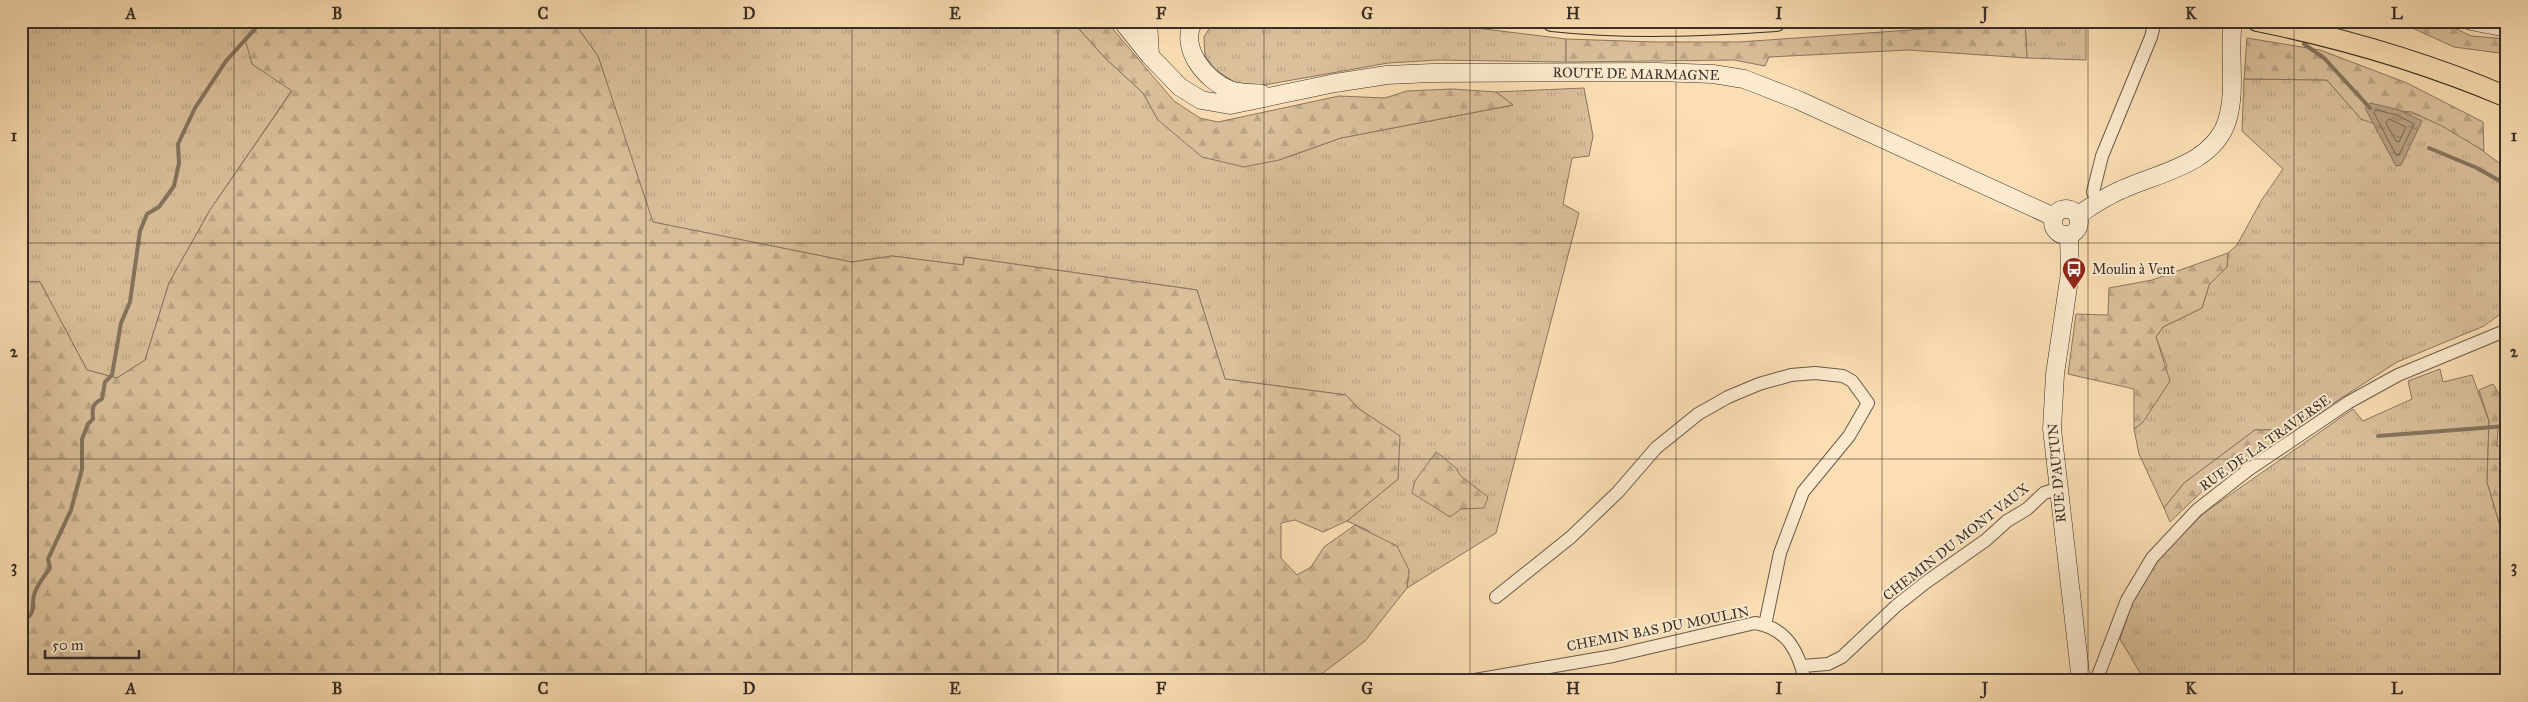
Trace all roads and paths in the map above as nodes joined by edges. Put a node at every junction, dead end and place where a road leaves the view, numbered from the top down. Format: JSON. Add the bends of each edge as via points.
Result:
{"nodes":[{"id":1,"x":1122,"y":21,"type":"edge"},
{"id":2,"x":1148,"y":21,"type":"edge"},
{"id":3,"x":1552,"y":21,"type":"edge"},
{"id":4,"x":1776,"y":21,"type":"edge"},
{"id":5,"x":2155,"y":21,"type":"edge"},
{"id":6,"x":2232,"y":21,"type":"edge"},
{"id":7,"x":2257,"y":21,"type":"edge"},
{"id":8,"x":2471,"y":21,"type":"edge"},
{"id":9,"x":1191,"y":24,"type":"edge"},
{"id":10,"x":2507,"y":28,"type":"edge"},
{"id":11,"x":1150,"y":56,"type":"junction"},
{"id":12,"x":1280,"y":95,"type":"junction"},
{"id":13,"x":2507,"y":98,"type":"edge"},
{"id":14,"x":2097,"y":202,"type":"junction"},
{"id":15,"x":2078,"y":215,"type":"junction"},
{"id":16,"x":2054,"y":217,"type":"junction"},
{"id":17,"x":2070,"y":235,"type":"junction"},
{"id":18,"x":2507,"y":330,"type":"edge"},
{"id":19,"x":2057,"y":489,"type":"junction"},
{"id":20,"x":1496,"y":597,"type":"dead end"},
{"id":21,"x":1765,"y":625,"type":"junction"},
{"id":22,"x":1802,"y":666,"type":"junction"},
{"id":23,"x":1469,"y":681,"type":"edge"},
{"id":24,"x":1805,"y":681,"type":"edge"},
{"id":25,"x":2081,"y":681,"type":"edge"},
{"id":26,"x":2096,"y":681,"type":"edge"}],
"edges":[{"from":1,"to":11,"type":"main road","name":"ROUTE DE MARMAGNE"},
{"from":2,"to":11,"type":"main road"},
{"from":3,"to":4,"type":"main road","via":[[1592,26],[1700,26]]},
{"from":5,"to":14,"type":"street","via":[[2102,156],[2093,192]]},
{"from":6,"to":14,"type":"main road","via":[[2230,103],[2227,122],[2216,142],[2180,167]]},
{"from":7,"to":13,"type":"main road","via":[[2347,42],[2416,63]]},
{"from":8,"to":10,"type":"main road"},
{"from":9,"to":12,"type":"main road","name":"ROUTE DE MARMAGNE","via":[[1194,58],[1203,72],[1231,90]]},
{"from":11,"to":12,"type":"main road","name":"ROUTE DE MARMAGNE","via":[[1180,87],[1201,100],[1230,105]]},
{"from":12,"to":16,"type":"main road","name":"ROUTE DE MARMAGNE","via":[[1335,83],[1432,73],[1658,72],[1744,79],[1798,100]]},
{"from":14,"to":15,"type":"main road"},
{"from":15,"to":16,"type":"main road","via":[[2072,209],[2063,209]]},
{"from":15,"to":17,"type":"main road","via":[[2079,227]]},
{"from":16,"to":17,"type":"main road","via":[[2055,229]]},
{"from":17,"to":19,"type":"main road","name":"RUE D'AUTUN","via":[[2070,273],[2055,374],[2052,429]]},
{"from":18,"to":26,"type":"street","name":"RUE DE LA TRAVERSE","via":[[2398,374],[2349,402],[2248,470],[2197,510],[2152,558],[2127,600]]},
{"from":19,"to":22,"type":"street","name":"CHEMIN DU MONT VAUX","via":[[2044,493],[1986,540],[1910,594],[1842,657],[1828,664]]},
{"from":19,"to":25,"type":"main road","name":"RUE D'AUTUN"},
{"from":20,"to":21,"type":"street","via":[[1571,537],[1618,492],[1656,448],[1706,410],[1759,384],[1790,375],[1815,372],[1843,376],[1861,391],[1868,403],[1849,436],[1803,492],[1780,553]]},
{"from":21,"to":22,"type":"street","via":[[1776,630],[1797,651]]},
{"from":21,"to":23,"type":"street","name":"CHEMIN BAS DU MOULIN","via":[[1754,623],[1612,656]]},
{"from":22,"to":24,"type":"street"}]}
